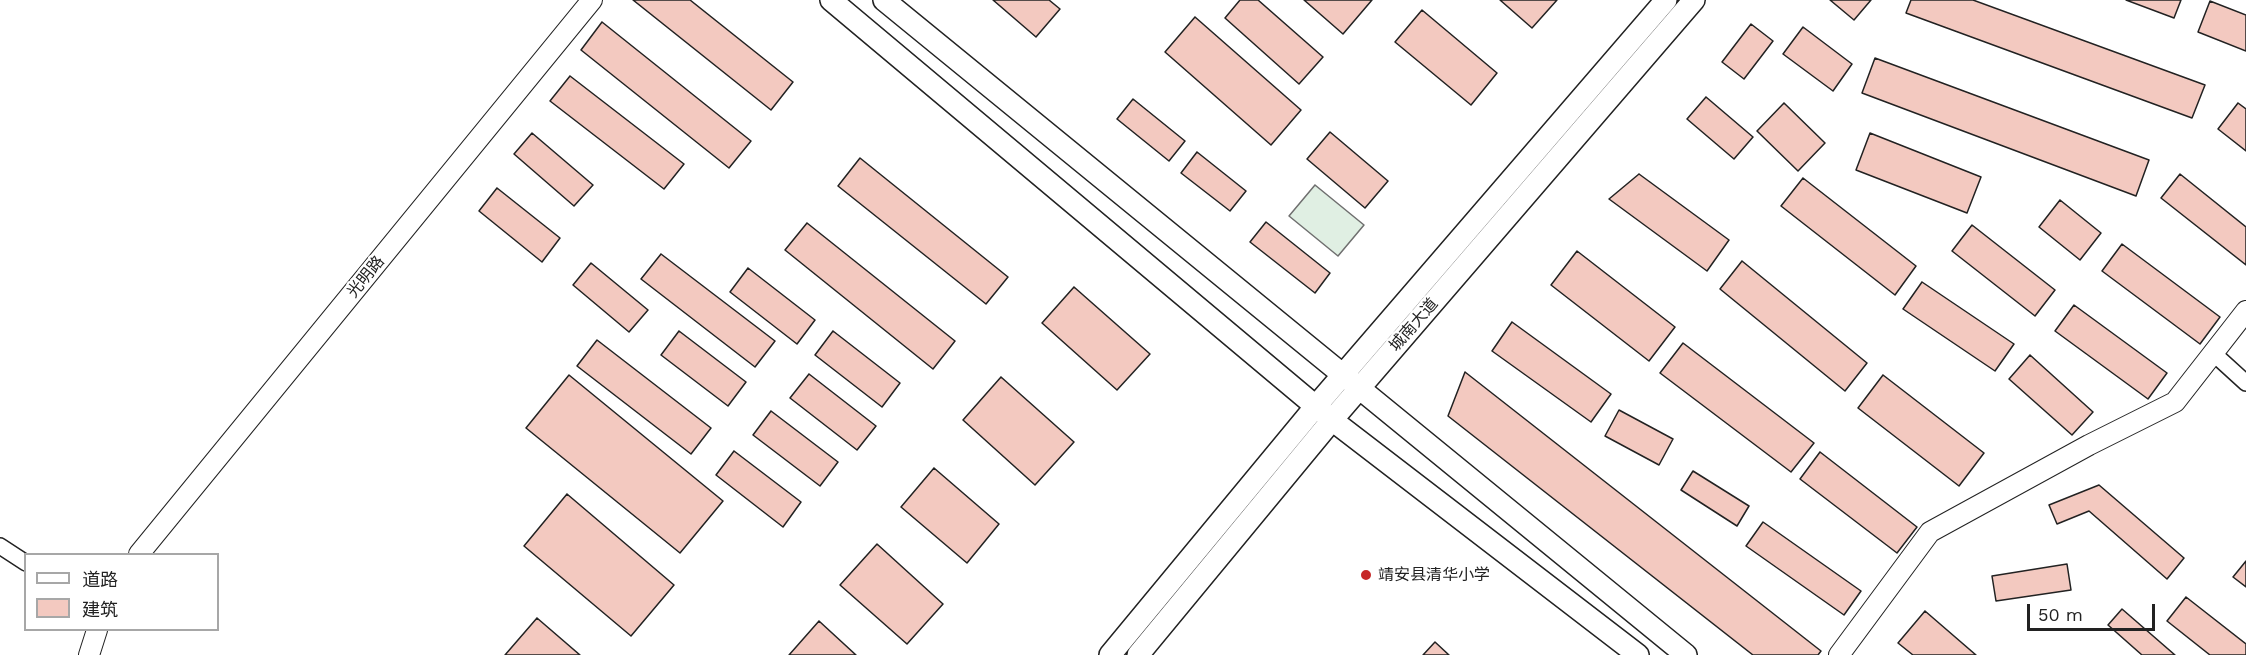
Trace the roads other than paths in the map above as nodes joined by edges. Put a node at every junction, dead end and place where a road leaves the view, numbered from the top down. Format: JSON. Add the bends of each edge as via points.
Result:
{"nodes":[{"id":1,"x":592,"y":0,"type":"edge"},
{"id":2,"x":831,"y":0,"type":"edge"},
{"id":3,"x":884,"y":0,"type":"edge"},
{"id":4,"x":1666,"y":0,"type":"edge"},
{"id":5,"x":1694,"y":0,"type":"edge"},
{"id":6,"x":2246,"y":311,"type":"edge"},
{"id":7,"x":2212,"y":352,"type":"junction"},
{"id":8,"x":1343,"y":375,"type":"junction"},
{"id":9,"x":2246,"y":383,"type":"edge"},
{"id":10,"x":1360,"y":389,"type":"junction"},
{"id":11,"x":1316,"y":406,"type":"junction"},
{"id":12,"x":1332,"y":420,"type":"junction"},
{"id":13,"x":0,"y":546,"type":"edge"},
{"id":14,"x":141,"y":553,"type":"edge"},
{"id":15,"x":24,"y":562,"type":"edge"},
{"id":16,"x":97,"y":631,"type":"edge"},
{"id":17,"x":89,"y":655,"type":"edge"},
{"id":18,"x":1110,"y":655,"type":"edge"},
{"id":19,"x":1138,"y":655,"type":"edge"},
{"id":20,"x":1638,"y":655,"type":"edge"},
{"id":21,"x":1686,"y":655,"type":"edge"},
{"id":22,"x":1839,"y":655,"type":"edge"}],
"edges":[{"from":1,"to":14,"type":"street","name":"光明路"},
{"from":2,"to":11,"type":"main road"},
{"from":3,"to":8,"type":"main road"},
{"from":4,"to":8,"type":"main road","name":"城南大道"},
{"from":5,"to":10,"type":"main road","name":"城南大道"},
{"from":6,"to":7,"type":"street"},
{"from":7,"to":9,"type":"street"},
{"from":7,"to":22,"type":"street","via":[[2175,402],[1930,532]]},
{"from":8,"to":10,"type":"main road"},
{"from":8,"to":11,"type":"main road","name":"城南大道"},
{"from":10,"to":12,"type":"main road","name":"城南大道"},
{"from":10,"to":21,"type":"main road"},
{"from":11,"to":12,"type":"main road"},
{"from":11,"to":18,"type":"main road","name":"城南大道"},
{"from":12,"to":19,"type":"main road","name":"城南大道"},
{"from":12,"to":20,"type":"main road"},
{"from":13,"to":15,"type":"street"},
{"from":16,"to":17,"type":"street"}]}
